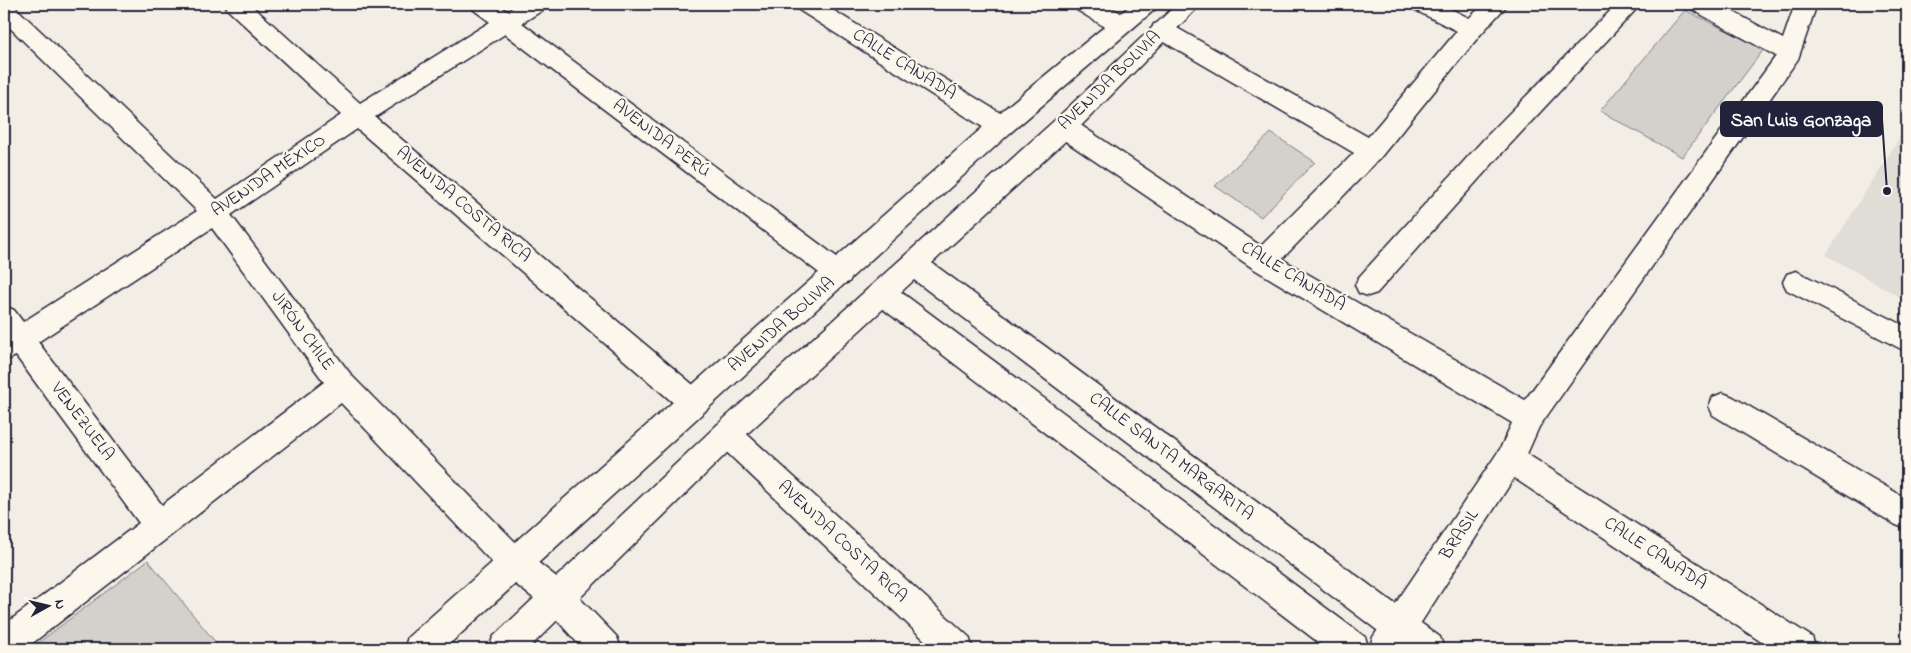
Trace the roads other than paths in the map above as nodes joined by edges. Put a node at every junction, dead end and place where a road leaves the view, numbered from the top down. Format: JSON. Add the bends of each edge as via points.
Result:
{"nodes":[{"id":1,"x":236,"y":4,"type":"edge"},
{"id":2,"x":482,"y":4,"type":"edge"},
{"id":3,"x":535,"y":4,"type":"edge"},
{"id":4,"x":807,"y":4,"type":"edge"},
{"id":5,"x":1085,"y":4,"type":"edge"},
{"id":6,"x":1146,"y":4,"type":"edge"},
{"id":7,"x":1190,"y":4,"type":"edge"},
{"id":8,"x":1423,"y":4,"type":"edge"},
{"id":9,"x":1497,"y":4,"type":"edge"},
{"id":10,"x":1630,"y":4,"type":"edge"},
{"id":11,"x":1701,"y":4,"type":"edge"},
{"id":12,"x":1806,"y":4,"type":"edge"},
{"id":13,"x":4,"y":9,"type":"edge"},
{"id":14,"x":506,"y":22,"type":"junction"},
{"id":15,"x":1120,"y":24,"type":"junction"},
{"id":16,"x":1472,"y":29,"type":"junction"},
{"id":17,"x":1162,"y":30,"type":"junction"},
{"id":18,"x":1790,"y":53,"type":"junction"},
{"id":19,"x":1056,"y":78,"type":"junction"},
{"id":20,"x":1090,"y":99,"type":"junction"},
{"id":21,"x":358,"y":116,"type":"junction"},
{"id":22,"x":1001,"y":126,"type":"junction"},
{"id":23,"x":1064,"y":127,"type":"junction"},
{"id":24,"x":1371,"y":151,"type":"junction"},
{"id":25,"x":215,"y":213,"type":"junction"},
{"id":26,"x":1264,"y":261,"type":"junction"},
{"id":27,"x":913,"y":264,"type":"junction"},
{"id":28,"x":840,"y":274,"type":"junction"},
{"id":29,"x":1796,"y":282,"type":"dead end"},
{"id":30,"x":1368,"y":285,"type":"dead end"},
{"id":31,"x":882,"y":293,"type":"junction"},
{"id":32,"x":9,"y":336,"type":"edge"},
{"id":33,"x":1907,"y":340,"type":"edge"},
{"id":34,"x":342,"y":385,"type":"junction"},
{"id":35,"x":694,"y":403,"type":"junction"},
{"id":36,"x":1723,"y":406,"type":"dead end"},
{"id":37,"x":1529,"y":418,"type":"junction"},
{"id":38,"x":727,"y":434,"type":"junction"},
{"id":39,"x":1510,"y":459,"type":"junction"},
{"id":40,"x":1907,"y":515,"type":"edge"},
{"id":41,"x":160,"y":527,"type":"junction"},
{"id":42,"x":515,"y":564,"type":"junction"},
{"id":43,"x":557,"y":597,"type":"junction"},
{"id":44,"x":1392,"y":639,"type":"edge"},
{"id":45,"x":4,"y":645,"type":"edge"},
{"id":46,"x":420,"y":649,"type":"edge"},
{"id":47,"x":505,"y":649,"type":"edge"},
{"id":48,"x":605,"y":649,"type":"edge"},
{"id":49,"x":957,"y":649,"type":"edge"},
{"id":50,"x":1353,"y":649,"type":"edge"},
{"id":51,"x":1428,"y":649,"type":"edge"},
{"id":52,"x":1800,"y":649,"type":"edge"}],
"edges":[{"from":1,"to":21,"type":"street","name":"AVENIDA COSTA RICA"},
{"from":2,"to":14,"type":"street","name":"AVENIDA PERÚ"},
{"from":3,"to":14,"type":"street","name":"AVENIDA MÉXICO"},
{"from":4,"to":22,"type":"street","name":"CALLE CANADÁ"},
{"from":5,"to":15,"type":"street"},
{"from":6,"to":15,"type":"street","name":"AVENIDA BOLIVIA"},
{"from":7,"to":17,"type":"street","name":"AVENIDA BOLIVIA"},
{"from":8,"to":16,"type":"street"},
{"from":9,"to":16,"type":"street"},
{"from":10,"to":30,"type":"street","via":[[1493,146]]},
{"from":11,"to":18,"type":"street"},
{"from":12,"to":18,"type":"street","name":"BRASIL"},
{"from":13,"to":25,"type":"street","name":"JIRÓN CHILE"},
{"from":14,"to":21,"type":"street","name":"AVENIDA MÉXICO"},
{"from":14,"to":28,"type":"street","name":"AVENIDA PERÚ"},
{"from":15,"to":19,"type":"street","name":"AVENIDA BOLIVIA"},
{"from":16,"to":24,"type":"street"},
{"from":17,"to":20,"type":"street","name":"AVENIDA BOLIVIA"},
{"from":17,"to":24,"type":"street"},
{"from":18,"to":37,"type":"street","name":"BRASIL"},
{"from":19,"to":20,"type":"street"},
{"from":19,"to":22,"type":"street","name":"AVENIDA BOLIVIA"},
{"from":20,"to":23,"type":"street","name":"AVENIDA BOLIVIA"},
{"from":21,"to":25,"type":"street","name":"AVENIDA MÉXICO"},
{"from":21,"to":35,"type":"street","name":"AVENIDA COSTA RICA"},
{"from":22,"to":28,"type":"street","name":"AVENIDA BOLIVIA"},
{"from":23,"to":26,"type":"street","name":"CALLE CANADÁ"},
{"from":23,"to":27,"type":"street","name":"AVENIDA BOLIVIA"},
{"from":24,"to":26,"type":"street"},
{"from":25,"to":32,"type":"street","name":"AVENIDA MÉXICO"},
{"from":25,"to":34,"type":"street","name":"JIRÓN CHILE"},
{"from":26,"to":37,"type":"street","name":"CALLE CANADÁ"},
{"from":27,"to":31,"type":"street","name":"AVENIDA BOLIVIA"},
{"from":27,"to":44,"type":"street","name":"CALLE SANTA MARGARITA"},
{"from":28,"to":35,"type":"street","name":"AVENIDA BOLIVIA"},
{"from":29,"to":33,"type":"street"},
{"from":31,"to":38,"type":"street","name":"AVENIDA BOLIVIA"},
{"from":31,"to":50,"type":"street"},
{"from":32,"to":41,"type":"street","name":"VENEZUELA"},
{"from":34,"to":41,"type":"street"},
{"from":34,"to":42,"type":"street","name":"JIRÓN CHILE"},
{"from":35,"to":42,"type":"street","name":"AVENIDA BOLIVIA"},
{"from":36,"to":40,"type":"street"},
{"from":37,"to":39,"type":"street","name":"BRASIL"},
{"from":38,"to":43,"type":"street","name":"AVENIDA BOLIVIA"},
{"from":38,"to":49,"type":"street","name":"AVENIDA COSTA RICA"},
{"from":39,"to":44,"type":"street","name":"BRASIL"},
{"from":39,"to":52,"type":"street","name":"CALLE CANADÁ"},
{"from":41,"to":45,"type":"street"},
{"from":42,"to":43,"type":"street","name":"JIRÓN CHILE"},
{"from":42,"to":46,"type":"street","name":"AVENIDA BOLIVIA"},
{"from":43,"to":47,"type":"street","name":"AVENIDA BOLIVIA"},
{"from":43,"to":48,"type":"street","name":"JIRÓN CHILE"},
{"from":44,"to":51,"type":"street","name":"CALLE SANTA MARGARITA"}]}
